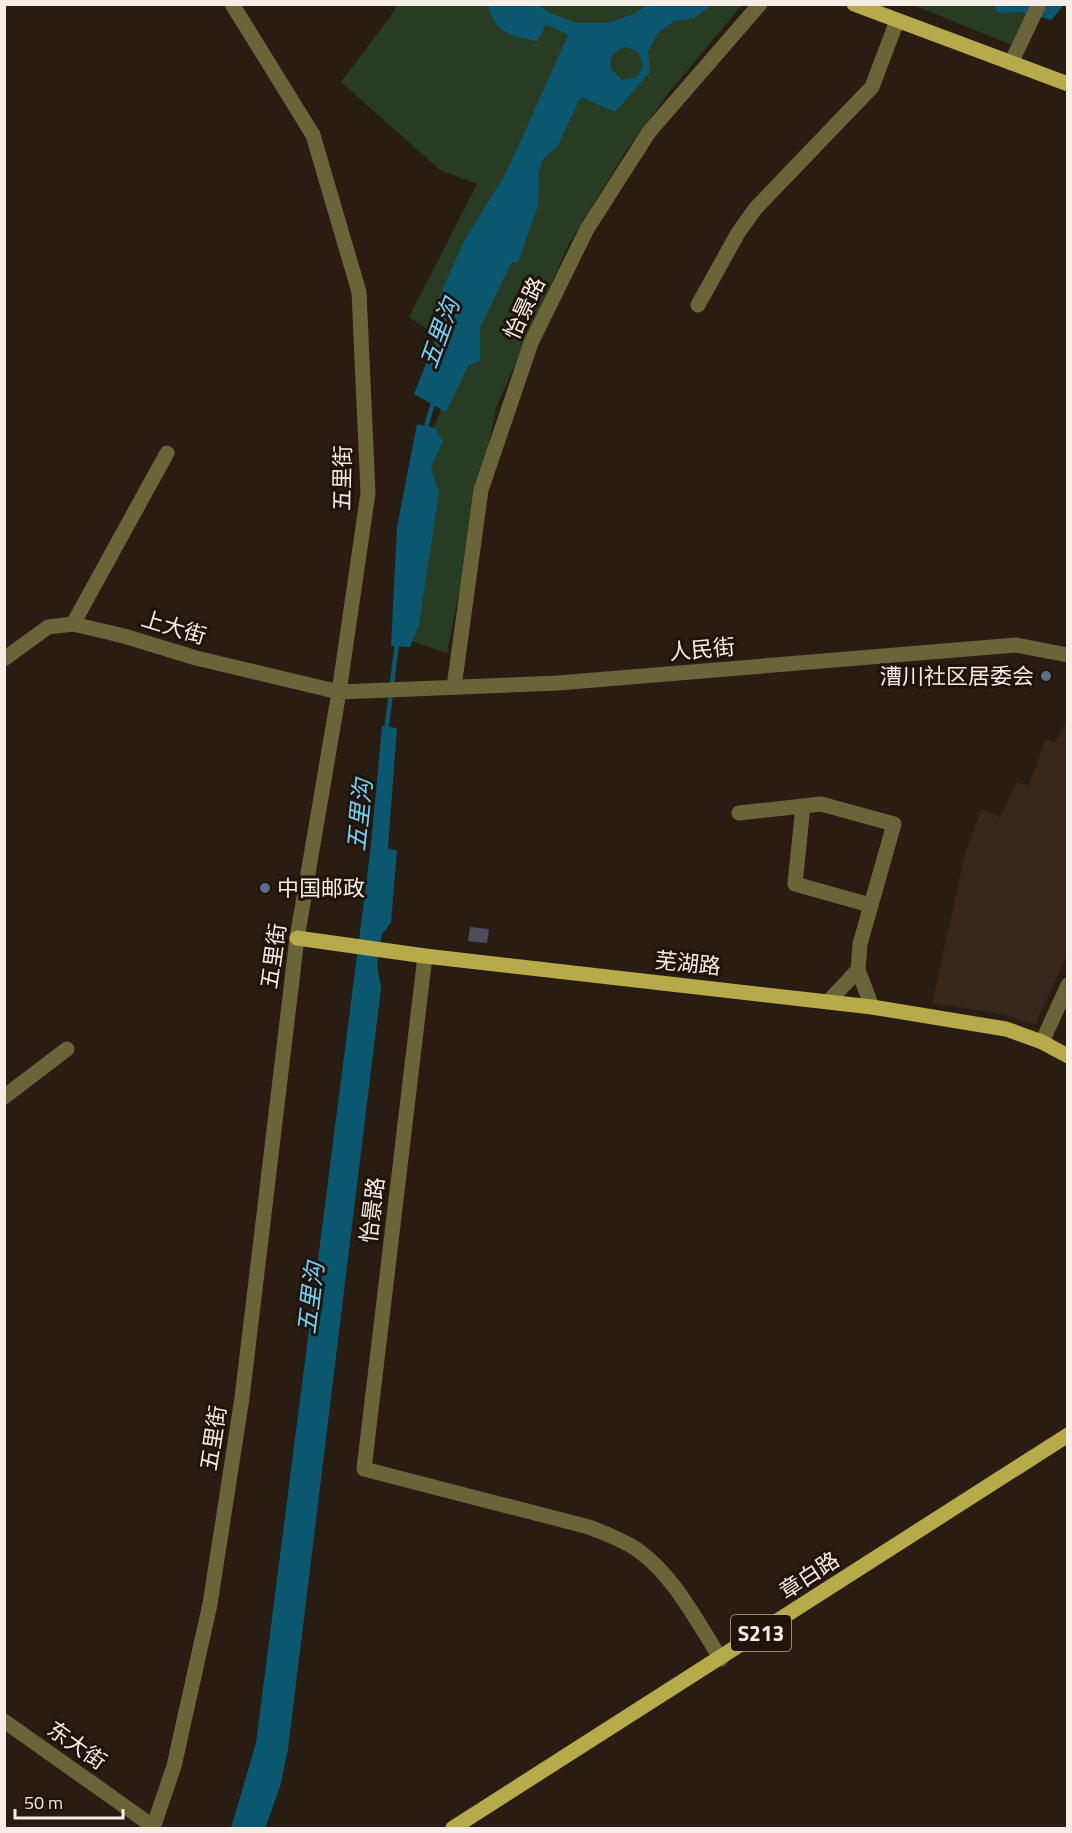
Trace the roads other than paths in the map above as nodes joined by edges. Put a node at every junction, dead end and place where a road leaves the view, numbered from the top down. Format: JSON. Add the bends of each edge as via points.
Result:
{"nodes":[{"id":1,"x":232,"y":4,"type":"edge"},
{"id":2,"x":760,"y":4,"type":"edge"},
{"id":3,"x":854,"y":4,"type":"edge"},
{"id":4,"x":1039,"y":4,"type":"edge"},
{"id":5,"x":897,"y":21,"type":"junction"},
{"id":6,"x":1011,"y":63,"type":"junction"},
{"id":7,"x":1068,"y":84,"type":"edge"},
{"id":8,"x":699,"y":305,"type":"dead end"},
{"id":9,"x":167,"y":453,"type":"dead end"},
{"id":10,"x":73,"y":624,"type":"junction"},
{"id":11,"x":1068,"y":655,"type":"edge"},
{"id":12,"x":4,"y":659,"type":"edge"},
{"id":13,"x":454,"y":687,"type":"junction"},
{"id":14,"x":339,"y":692,"type":"junction"},
{"id":15,"x":803,"y":806,"type":"junction"},
{"id":16,"x":739,"y":813,"type":"dead end"},
{"id":17,"x":870,"y":905,"type":"junction"},
{"id":18,"x":297,"y":938,"type":"junction"},
{"id":19,"x":425,"y":956,"type":"junction"},
{"id":20,"x":858,"y":970,"type":"junction"},
{"id":21,"x":1068,"y":984,"type":"edge"},
{"id":22,"x":828,"y":1002,"type":"junction"},
{"id":23,"x":872,"y":1007,"type":"junction"},
{"id":24,"x":1042,"y":1041,"type":"junction"},
{"id":25,"x":67,"y":1049,"type":"dead end"},
{"id":26,"x":1068,"y":1056,"type":"edge"},
{"id":27,"x":4,"y":1097,"type":"edge"},
{"id":28,"x":1068,"y":1435,"type":"edge"},
{"id":29,"x":721,"y":1659,"type":"junction"},
{"id":30,"x":4,"y":1721,"type":"edge"},
{"id":31,"x":153,"y":1828,"type":"edge"},
{"id":32,"x":453,"y":1828,"type":"edge"}],
"edges":[{"from":1,"to":14,"type":"street","name":"五里街","via":[[314,135],[359,292],[368,493]]},
{"from":2,"to":13,"type":"street","name":"怡景路","via":[[649,132],[587,230],[531,343],[481,490]]},
{"from":3,"to":5,"type":"main road"},
{"from":4,"to":6,"type":"street"},
{"from":5,"to":6,"type":"main road"},
{"from":5,"to":8,"type":"street","via":[[872,87],[755,209],[738,232]]},
{"from":6,"to":7,"type":"main road"},
{"from":9,"to":10,"type":"street"},
{"from":10,"to":12,"type":"street","name":"上大街","via":[[48,627]]},
{"from":10,"to":14,"type":"street","name":"上大街"},
{"from":11,"to":13,"type":"street","name":"人民街","via":[[1016,645],[558,683]]},
{"from":13,"to":14,"type":"street","name":"人民街"},
{"from":14,"to":18,"type":"street","name":"五里街"},
{"from":15,"to":16,"type":"street"},
{"from":15,"to":17,"type":"street","via":[[795,884]]},
{"from":15,"to":17,"type":"street","via":[[821,804],[894,824]]},
{"from":17,"to":20,"type":"street"},
{"from":18,"to":19,"type":"main road","name":"芜湖路"},
{"from":18,"to":31,"type":"street","name":"五里街","via":[[242,1398],[210,1604],[174,1766]]},
{"from":19,"to":22,"type":"main road","name":"芜湖路"},
{"from":19,"to":29,"type":"street","name":"怡景路","via":[[363,1469],[589,1527],[621,1540],[647,1557],[666,1577]]},
{"from":20,"to":22,"type":"street"},
{"from":20,"to":23,"type":"street"},
{"from":21,"to":24,"type":"street"},
{"from":22,"to":23,"type":"main road","name":"芜湖路"},
{"from":23,"to":24,"type":"main road","name":"芜湖路","via":[[1006,1029]]},
{"from":24,"to":26,"type":"main road","name":"芜湖路"},
{"from":25,"to":27,"type":"street"},
{"from":28,"to":29,"type":"main road","name":"章白路","number":"S213"},
{"from":29,"to":32,"type":"main road","name":"章白路","number":"S213"},
{"from":30,"to":31,"type":"street","name":"东大街"}]}
